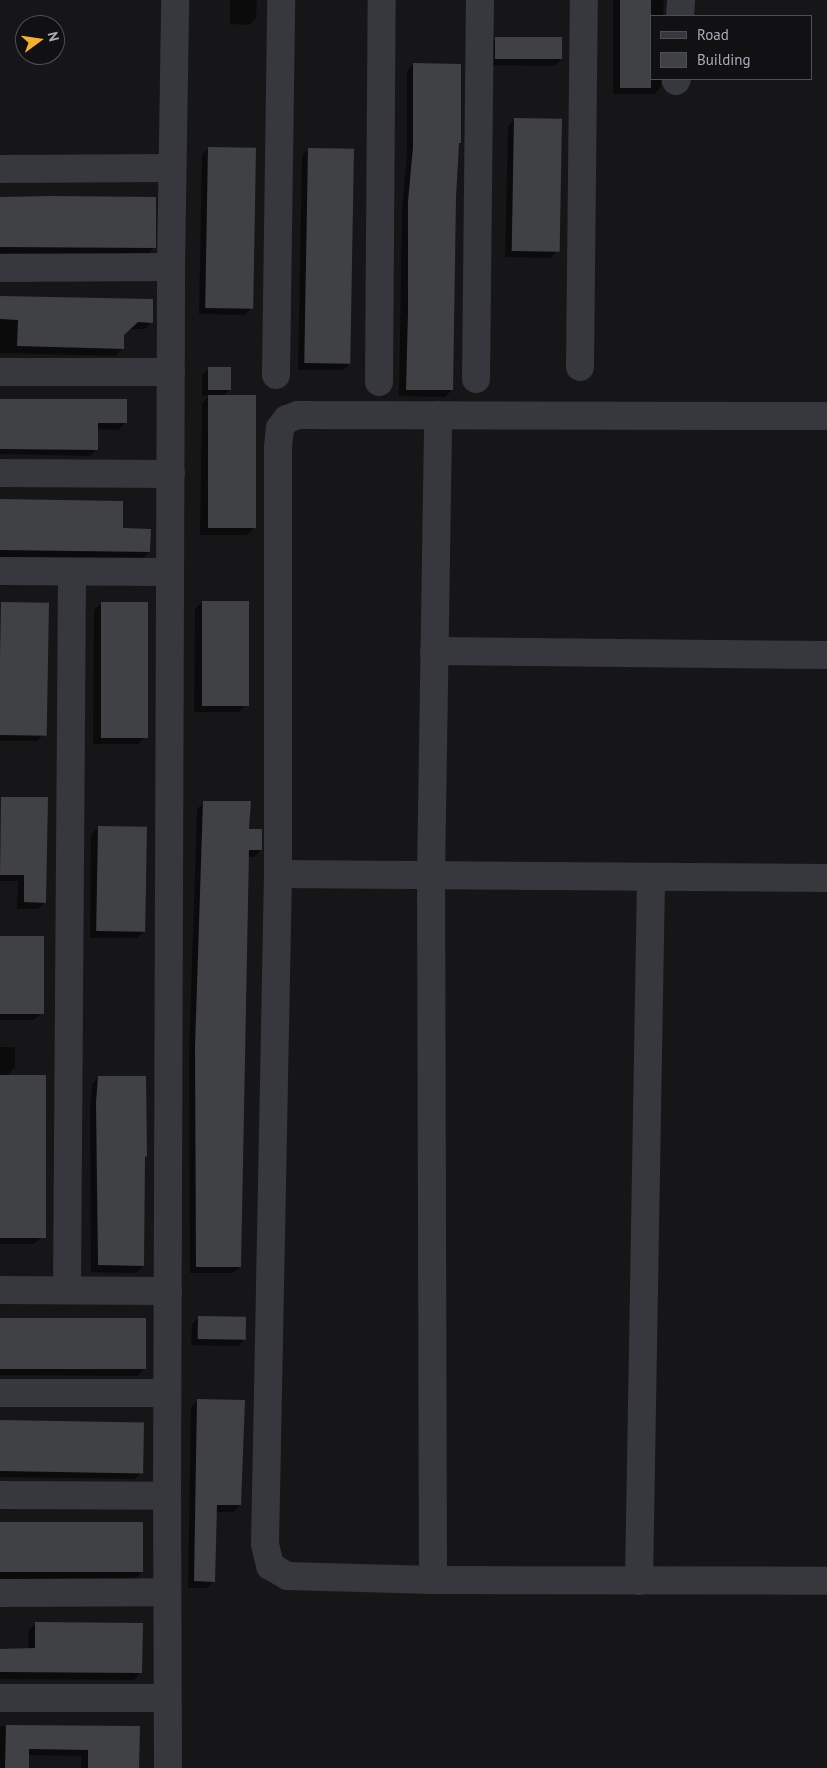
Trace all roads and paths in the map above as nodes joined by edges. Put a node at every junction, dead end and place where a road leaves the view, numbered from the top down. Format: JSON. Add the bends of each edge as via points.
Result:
{"nodes":[{"id":1,"x":175,"y":0,"type":"edge"},
{"id":2,"x":281,"y":0,"type":"edge"},
{"id":3,"x":382,"y":0,"type":"edge"},
{"id":4,"x":480,"y":0,"type":"edge"},
{"id":5,"x":584,"y":0,"type":"edge"},
{"id":6,"x":682,"y":0,"type":"edge"},
{"id":7,"x":680,"y":15,"type":"edge"},
{"id":8,"x":172,"y":168,"type":"junction"},
{"id":9,"x":0,"y":169,"type":"edge"},
{"id":10,"x":171,"y":267,"type":"junction"},
{"id":11,"x":0,"y":268,"type":"edge"},
{"id":12,"x":580,"y":367,"type":"dead end"},
{"id":13,"x":0,"y":372,"type":"edge"},
{"id":14,"x":171,"y":372,"type":"junction"},
{"id":15,"x":276,"y":374,"type":"dead end"},
{"id":16,"x":476,"y":379,"type":"dead end"},
{"id":17,"x":379,"y":382,"type":"dead end"},
{"id":18,"x":438,"y":416,"type":"junction"},
{"id":19,"x":827,"y":416,"type":"edge"},
{"id":20,"x":0,"y":473,"type":"edge"},
{"id":21,"x":171,"y":474,"type":"junction"},
{"id":22,"x":0,"y":571,"type":"edge"},
{"id":23,"x":72,"y":572,"type":"junction"},
{"id":24,"x":170,"y":572,"type":"junction"},
{"id":25,"x":434,"y":651,"type":"junction"},
{"id":26,"x":827,"y":656,"type":"edge"},
{"id":27,"x":278,"y":874,"type":"junction"},
{"id":28,"x":431,"y":876,"type":"junction"},
{"id":29,"x":651,"y":877,"type":"junction"},
{"id":30,"x":827,"y":878,"type":"edge"},
{"id":31,"x":0,"y":1290,"type":"edge"},
{"id":32,"x":67,"y":1290,"type":"junction"},
{"id":33,"x":168,"y":1291,"type":"junction"},
{"id":34,"x":0,"y":1393,"type":"edge"},
{"id":35,"x":167,"y":1393,"type":"junction"},
{"id":36,"x":0,"y":1495,"type":"edge"},
{"id":37,"x":167,"y":1496,"type":"junction"},
{"id":38,"x":433,"y":1580,"type":"junction"},
{"id":39,"x":639,"y":1581,"type":"junction"},
{"id":40,"x":827,"y":1581,"type":"edge"},
{"id":41,"x":167,"y":1592,"type":"junction"},
{"id":42,"x":0,"y":1593,"type":"edge"},
{"id":43,"x":0,"y":1698,"type":"edge"},
{"id":44,"x":167,"y":1698,"type":"junction"},
{"id":45,"x":168,"y":1768,"type":"edge"}],
"edges":[{"from":1,"to":8,"type":"street"},
{"from":2,"to":15,"type":"street"},
{"from":3,"to":17,"type":"street"},
{"from":4,"to":16,"type":"street"},
{"from":5,"to":12,"type":"street"},
{"from":6,"to":7,"type":"street"},
{"from":8,"to":9,"type":"street"},
{"from":8,"to":10,"type":"street"},
{"from":10,"to":11,"type":"street"},
{"from":10,"to":14,"type":"street"},
{"from":13,"to":14,"type":"street"},
{"from":14,"to":21,"type":"street"},
{"from":18,"to":19,"type":"street"},
{"from":18,"to":25,"type":"street"},
{"from":18,"to":27,"type":"street","via":[[298,415],[287,418],[280,428]]},
{"from":20,"to":21,"type":"street"},
{"from":21,"to":24,"type":"street"},
{"from":22,"to":23,"type":"street"},
{"from":23,"to":24,"type":"street"},
{"from":23,"to":32,"type":"street"},
{"from":24,"to":33,"type":"street"},
{"from":25,"to":26,"type":"street"},
{"from":25,"to":28,"type":"street"},
{"from":27,"to":28,"type":"street"},
{"from":27,"to":38,"type":"street","via":[[265,1544],[270,1566],[287,1576]]},
{"from":28,"to":29,"type":"street"},
{"from":28,"to":38,"type":"street"},
{"from":29,"to":30,"type":"street"},
{"from":29,"to":39,"type":"street"},
{"from":31,"to":32,"type":"street"},
{"from":32,"to":33,"type":"street"},
{"from":33,"to":35,"type":"street"},
{"from":34,"to":35,"type":"street"},
{"from":35,"to":37,"type":"street"},
{"from":36,"to":37,"type":"street"},
{"from":37,"to":41,"type":"street"},
{"from":38,"to":39,"type":"street"},
{"from":39,"to":40,"type":"street"},
{"from":41,"to":42,"type":"street"},
{"from":41,"to":44,"type":"street"},
{"from":43,"to":44,"type":"street"},
{"from":44,"to":45,"type":"street"}]}
